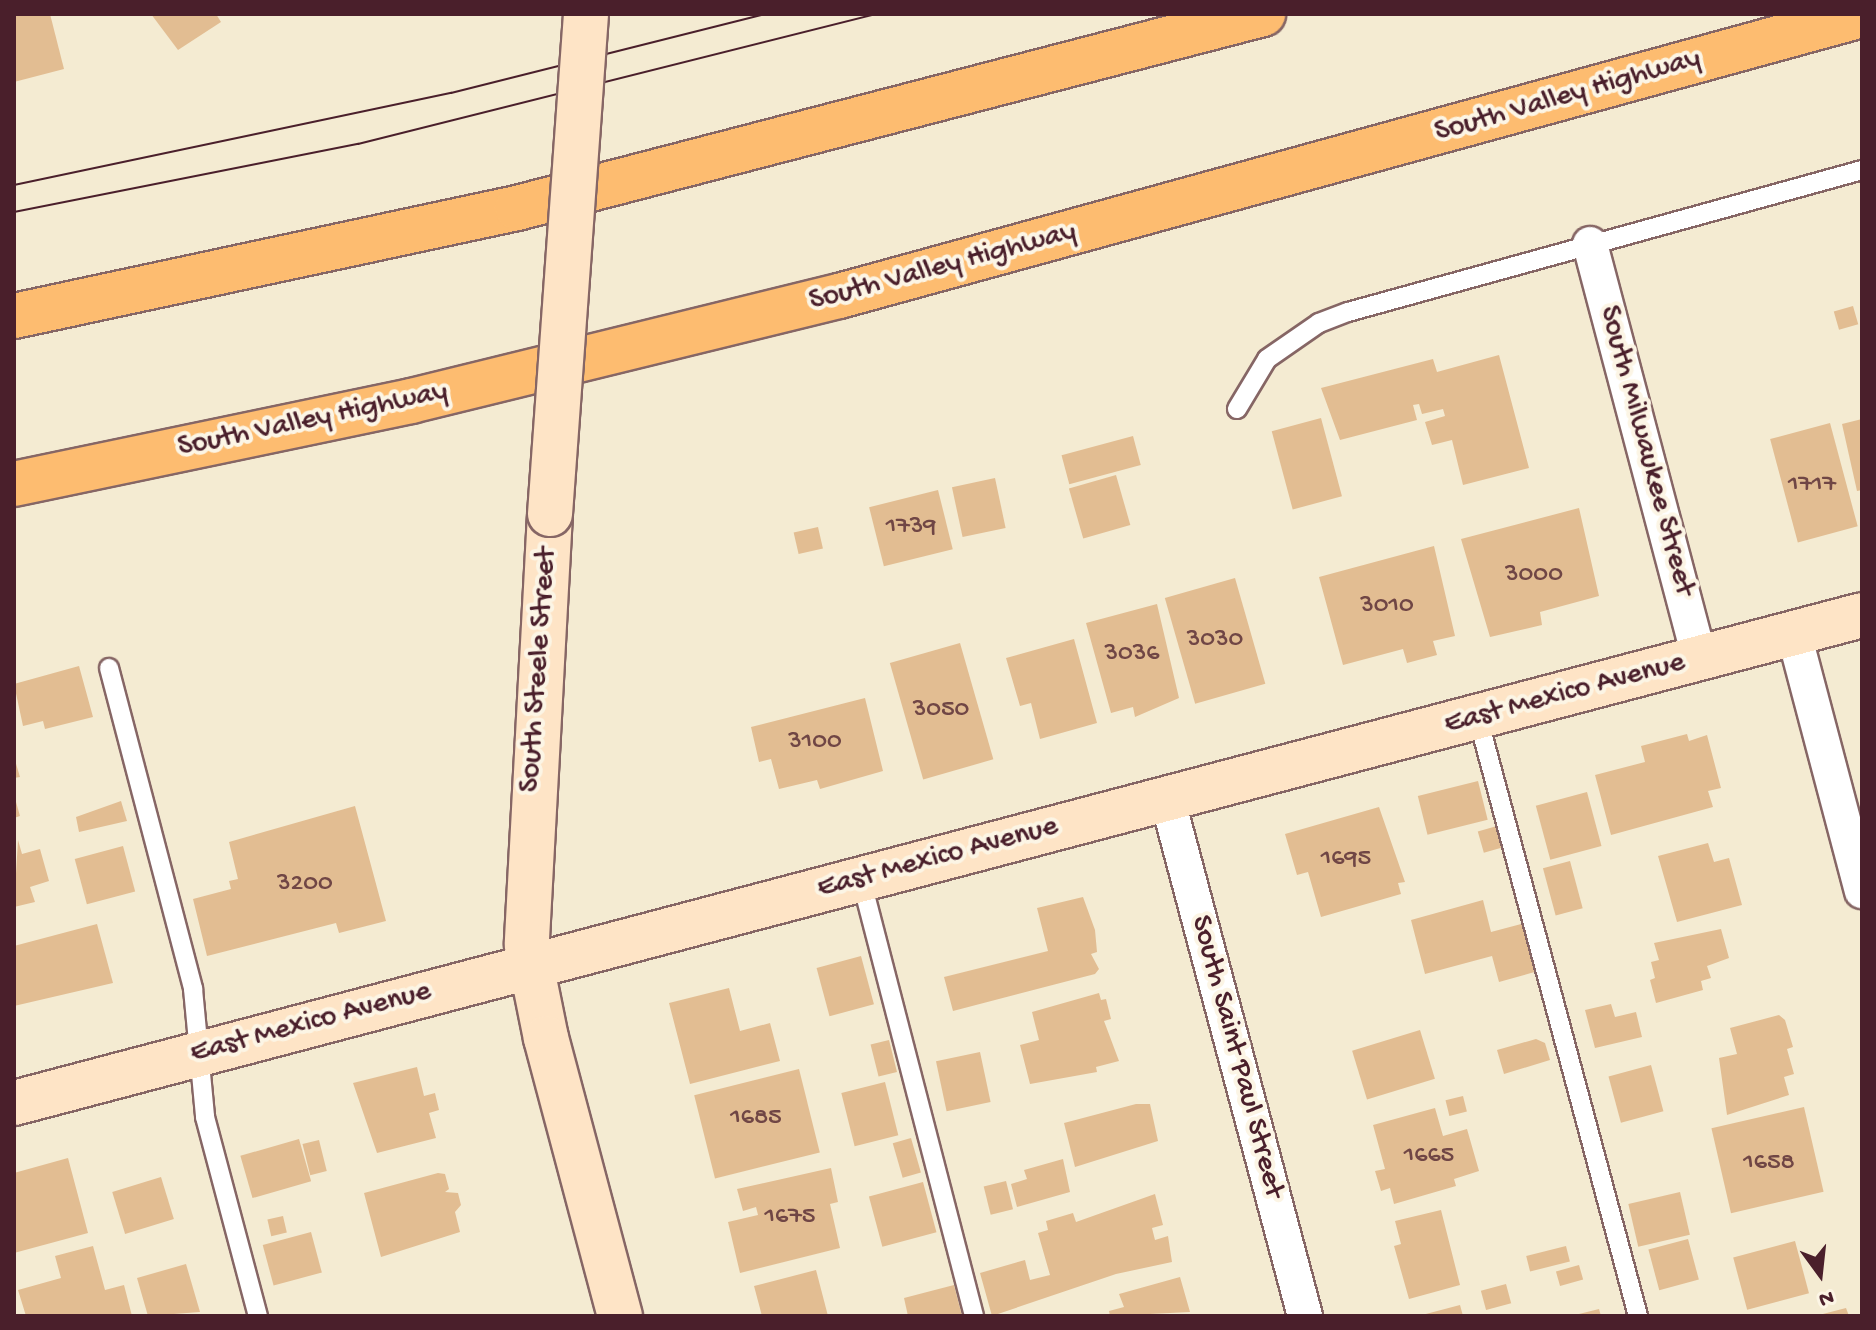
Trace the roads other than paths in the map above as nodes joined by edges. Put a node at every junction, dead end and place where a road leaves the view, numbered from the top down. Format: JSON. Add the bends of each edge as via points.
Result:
{"nodes":[{"id":1,"x":586,"y":14,"type":"edge"},
{"id":2,"x":1263,"y":14,"type":"edge"},
{"id":3,"x":1862,"y":15,"type":"edge"},
{"id":4,"x":1862,"y":22,"type":"edge"},
{"id":5,"x":1762,"y":43,"type":"junction"},
{"id":6,"x":1862,"y":170,"type":"edge"},
{"id":7,"x":1590,"y":244,"type":"junction"},
{"id":8,"x":14,"y":316,"type":"edge"},
{"id":9,"x":1237,"y":409,"type":"dead end"},
{"id":10,"x":14,"y":484,"type":"edge"},
{"id":11,"x":1862,"y":615,"type":"edge"},
{"id":12,"x":1794,"y":634,"type":"junction"},
{"id":13,"x":1700,"y":659,"type":"junction"},
{"id":14,"x":109,"y":668,"type":"dead end"},
{"id":15,"x":1478,"y":718,"type":"junction"},
{"id":16,"x":1167,"y":798,"type":"junction"},
{"id":17,"x":861,"y":879,"type":"junction"},
{"id":18,"x":1862,"y":891,"type":"edge"},
{"id":19,"x":530,"y":964,"type":"junction"},
{"id":20,"x":200,"y":1054,"type":"junction"},
{"id":21,"x":14,"y":1103,"type":"edge"},
{"id":22,"x":258,"y":1316,"type":"edge"},
{"id":23,"x":620,"y":1316,"type":"edge"},
{"id":24,"x":974,"y":1316,"type":"edge"},
{"id":25,"x":1305,"y":1316,"type":"edge"},
{"id":26,"x":1638,"y":1316,"type":"edge"}],
"edges":[{"from":1,"to":19,"type":"street","name":"South Steele Street","bridge":true,"via":[[526,900]]},
{"from":2,"to":8,"type":"highway","via":[[517,208]]},
{"from":3,"to":5,"type":"highway","name":"South Valley Highway"},
{"from":4,"to":5,"type":"highway"},
{"from":5,"to":10,"type":"highway","name":"South Valley Highway","via":[[746,320],[411,401]]},
{"from":6,"to":7,"type":"lane"},
{"from":7,"to":9,"type":"lane","via":[[1319,323],[1267,359]]},
{"from":7,"to":13,"type":"street","name":"South Milwaukee Street"},
{"from":11,"to":12,"type":"street","name":"East Mexico Avenue"},
{"from":12,"to":13,"type":"street","name":"East Mexico Avenue"},
{"from":12,"to":18,"type":"street"},
{"from":13,"to":15,"type":"street","name":"East Mexico Avenue"},
{"from":14,"to":20,"type":"lane","via":[[193,989]]},
{"from":15,"to":16,"type":"street","name":"East Mexico Avenue"},
{"from":15,"to":26,"type":"lane"},
{"from":16,"to":17,"type":"street","name":"East Mexico Avenue"},
{"from":16,"to":25,"type":"street","name":"South Saint Paul Street"},
{"from":17,"to":19,"type":"street","name":"East Mexico Avenue"},
{"from":17,"to":24,"type":"lane"},
{"from":19,"to":20,"type":"street","name":"East Mexico Avenue"},
{"from":19,"to":23,"type":"street","name":"South Steele Street"},
{"from":20,"to":21,"type":"street","name":"East Mexico Avenue"},
{"from":20,"to":22,"type":"lane","via":[[205,1117]]}]}
